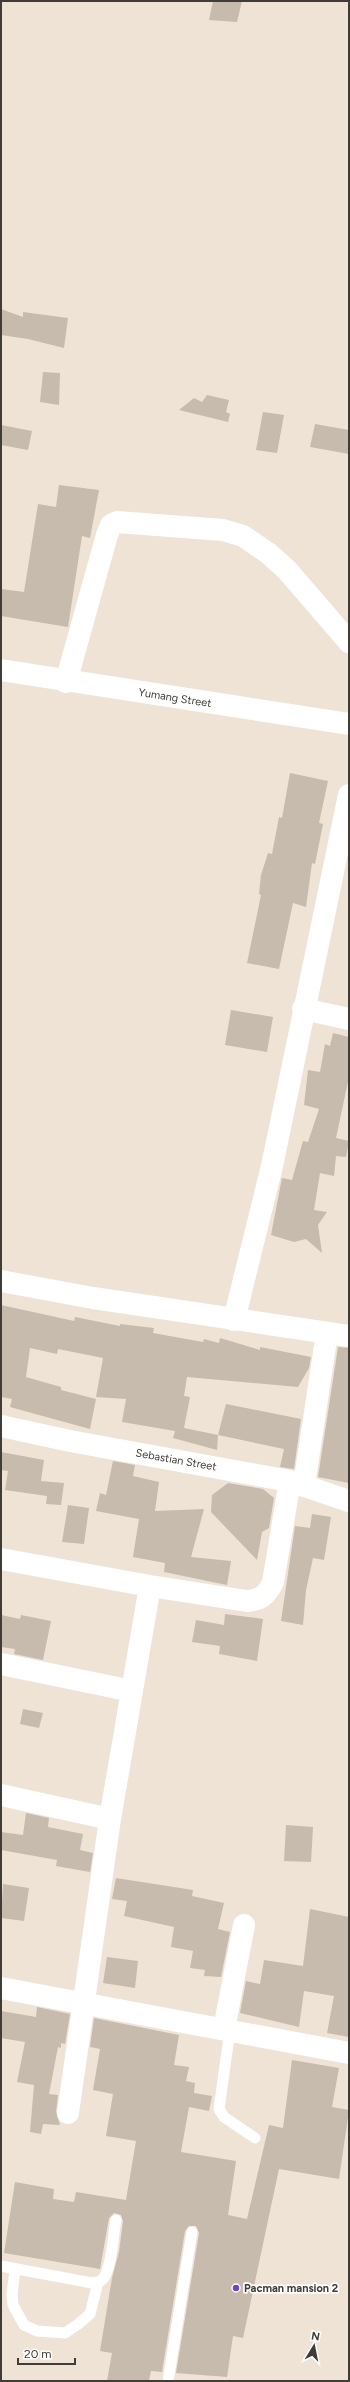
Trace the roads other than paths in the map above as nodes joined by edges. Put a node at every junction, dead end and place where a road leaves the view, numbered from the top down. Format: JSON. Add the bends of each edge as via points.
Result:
{"nodes":[{"id":1,"x":349,"y":642,"type":"edge"},
{"id":2,"x":1,"y":670,"type":"edge"},
{"id":3,"x":66,"y":682,"type":"junction"},
{"id":4,"x":349,"y":724,"type":"edge"},
{"id":5,"x":349,"y":795,"type":"edge"},
{"id":6,"x":303,"y":1009,"type":"junction"},
{"id":7,"x":349,"y":1019,"type":"edge"},
{"id":8,"x":1,"y":1281,"type":"edge"},
{"id":9,"x":234,"y":1320,"type":"junction"},
{"id":10,"x":327,"y":1333,"type":"junction"},
{"id":11,"x":349,"y":1336,"type":"edge"},
{"id":12,"x":1,"y":1426,"type":"edge"},
{"id":13,"x":297,"y":1483,"type":"junction"},
{"id":14,"x":349,"y":1501,"type":"edge"},
{"id":15,"x":1,"y":1558,"type":"edge"},
{"id":16,"x":150,"y":1586,"type":"junction"},
{"id":17,"x":1,"y":1664,"type":"edge"},
{"id":18,"x":132,"y":1690,"type":"junction"},
{"id":19,"x":1,"y":1795,"type":"edge"},
{"id":20,"x":110,"y":1819,"type":"junction"},
{"id":21,"x":244,"y":1925,"type":"dead end"},
{"id":22,"x":1,"y":1988,"type":"edge"},
{"id":23,"x":83,"y":2004,"type":"junction"},
{"id":24,"x":227,"y":2030,"type":"junction"},
{"id":25,"x":349,"y":2053,"type":"edge"},
{"id":26,"x":68,"y":2113,"type":"dead end"},
{"id":27,"x":255,"y":2138,"type":"dead end"},
{"id":28,"x":116,"y":2220,"type":"dead end"},
{"id":29,"x":192,"y":2232,"type":"dead end"},
{"id":30,"x":1,"y":2266,"type":"edge"},
{"id":31,"x":15,"y":2270,"type":"junction"},
{"id":32,"x":98,"y":2282,"type":"junction"},
{"id":33,"x":168,"y":2381,"type":"edge"}],
"edges":[{"from":1,"to":3,"type":"street","via":[[287,570],[243,536],[223,530],[117,522],[111,525],[107,535]]},
{"from":2,"to":3,"type":"street","name":"Yumang Street"},
{"from":3,"to":4,"type":"street","name":"Yumang Street"},
{"from":5,"to":6,"type":"street"},
{"from":6,"to":7,"type":"street"},
{"from":6,"to":9,"type":"street","via":[[268,1187]]},
{"from":8,"to":9,"type":"street"},
{"from":9,"to":10,"type":"street"},
{"from":10,"to":11,"type":"street"},
{"from":10,"to":13,"type":"street"},
{"from":12,"to":13,"type":"street","name":"Sebastian Street"},
{"from":13,"to":14,"type":"street","name":"Sebastian Street"},
{"from":13,"to":16,"type":"street","via":[[273,1582],[263,1597],[247,1600]]},
{"from":15,"to":16,"type":"street"},
{"from":16,"to":18,"type":"street"},
{"from":17,"to":18,"type":"street"},
{"from":18,"to":20,"type":"street"},
{"from":19,"to":20,"type":"street"},
{"from":20,"to":23,"type":"street"},
{"from":21,"to":24,"type":"street"},
{"from":22,"to":23,"type":"street"},
{"from":23,"to":24,"type":"street"},
{"from":23,"to":26,"type":"street"},
{"from":24,"to":25,"type":"street"},
{"from":24,"to":27,"type":"lane","via":[[219,2109],[224,2117]]},
{"from":28,"to":32,"type":"lane","via":[[107,2270],[103,2279]]},
{"from":29,"to":33,"type":"lane"},
{"from":30,"to":31,"type":"lane"},
{"from":31,"to":32,"type":"lane"},
{"from":31,"to":32,"type":"lane","via":[[13,2305],[24,2326],[37,2331],[64,2333],[90,2314]]}]}
